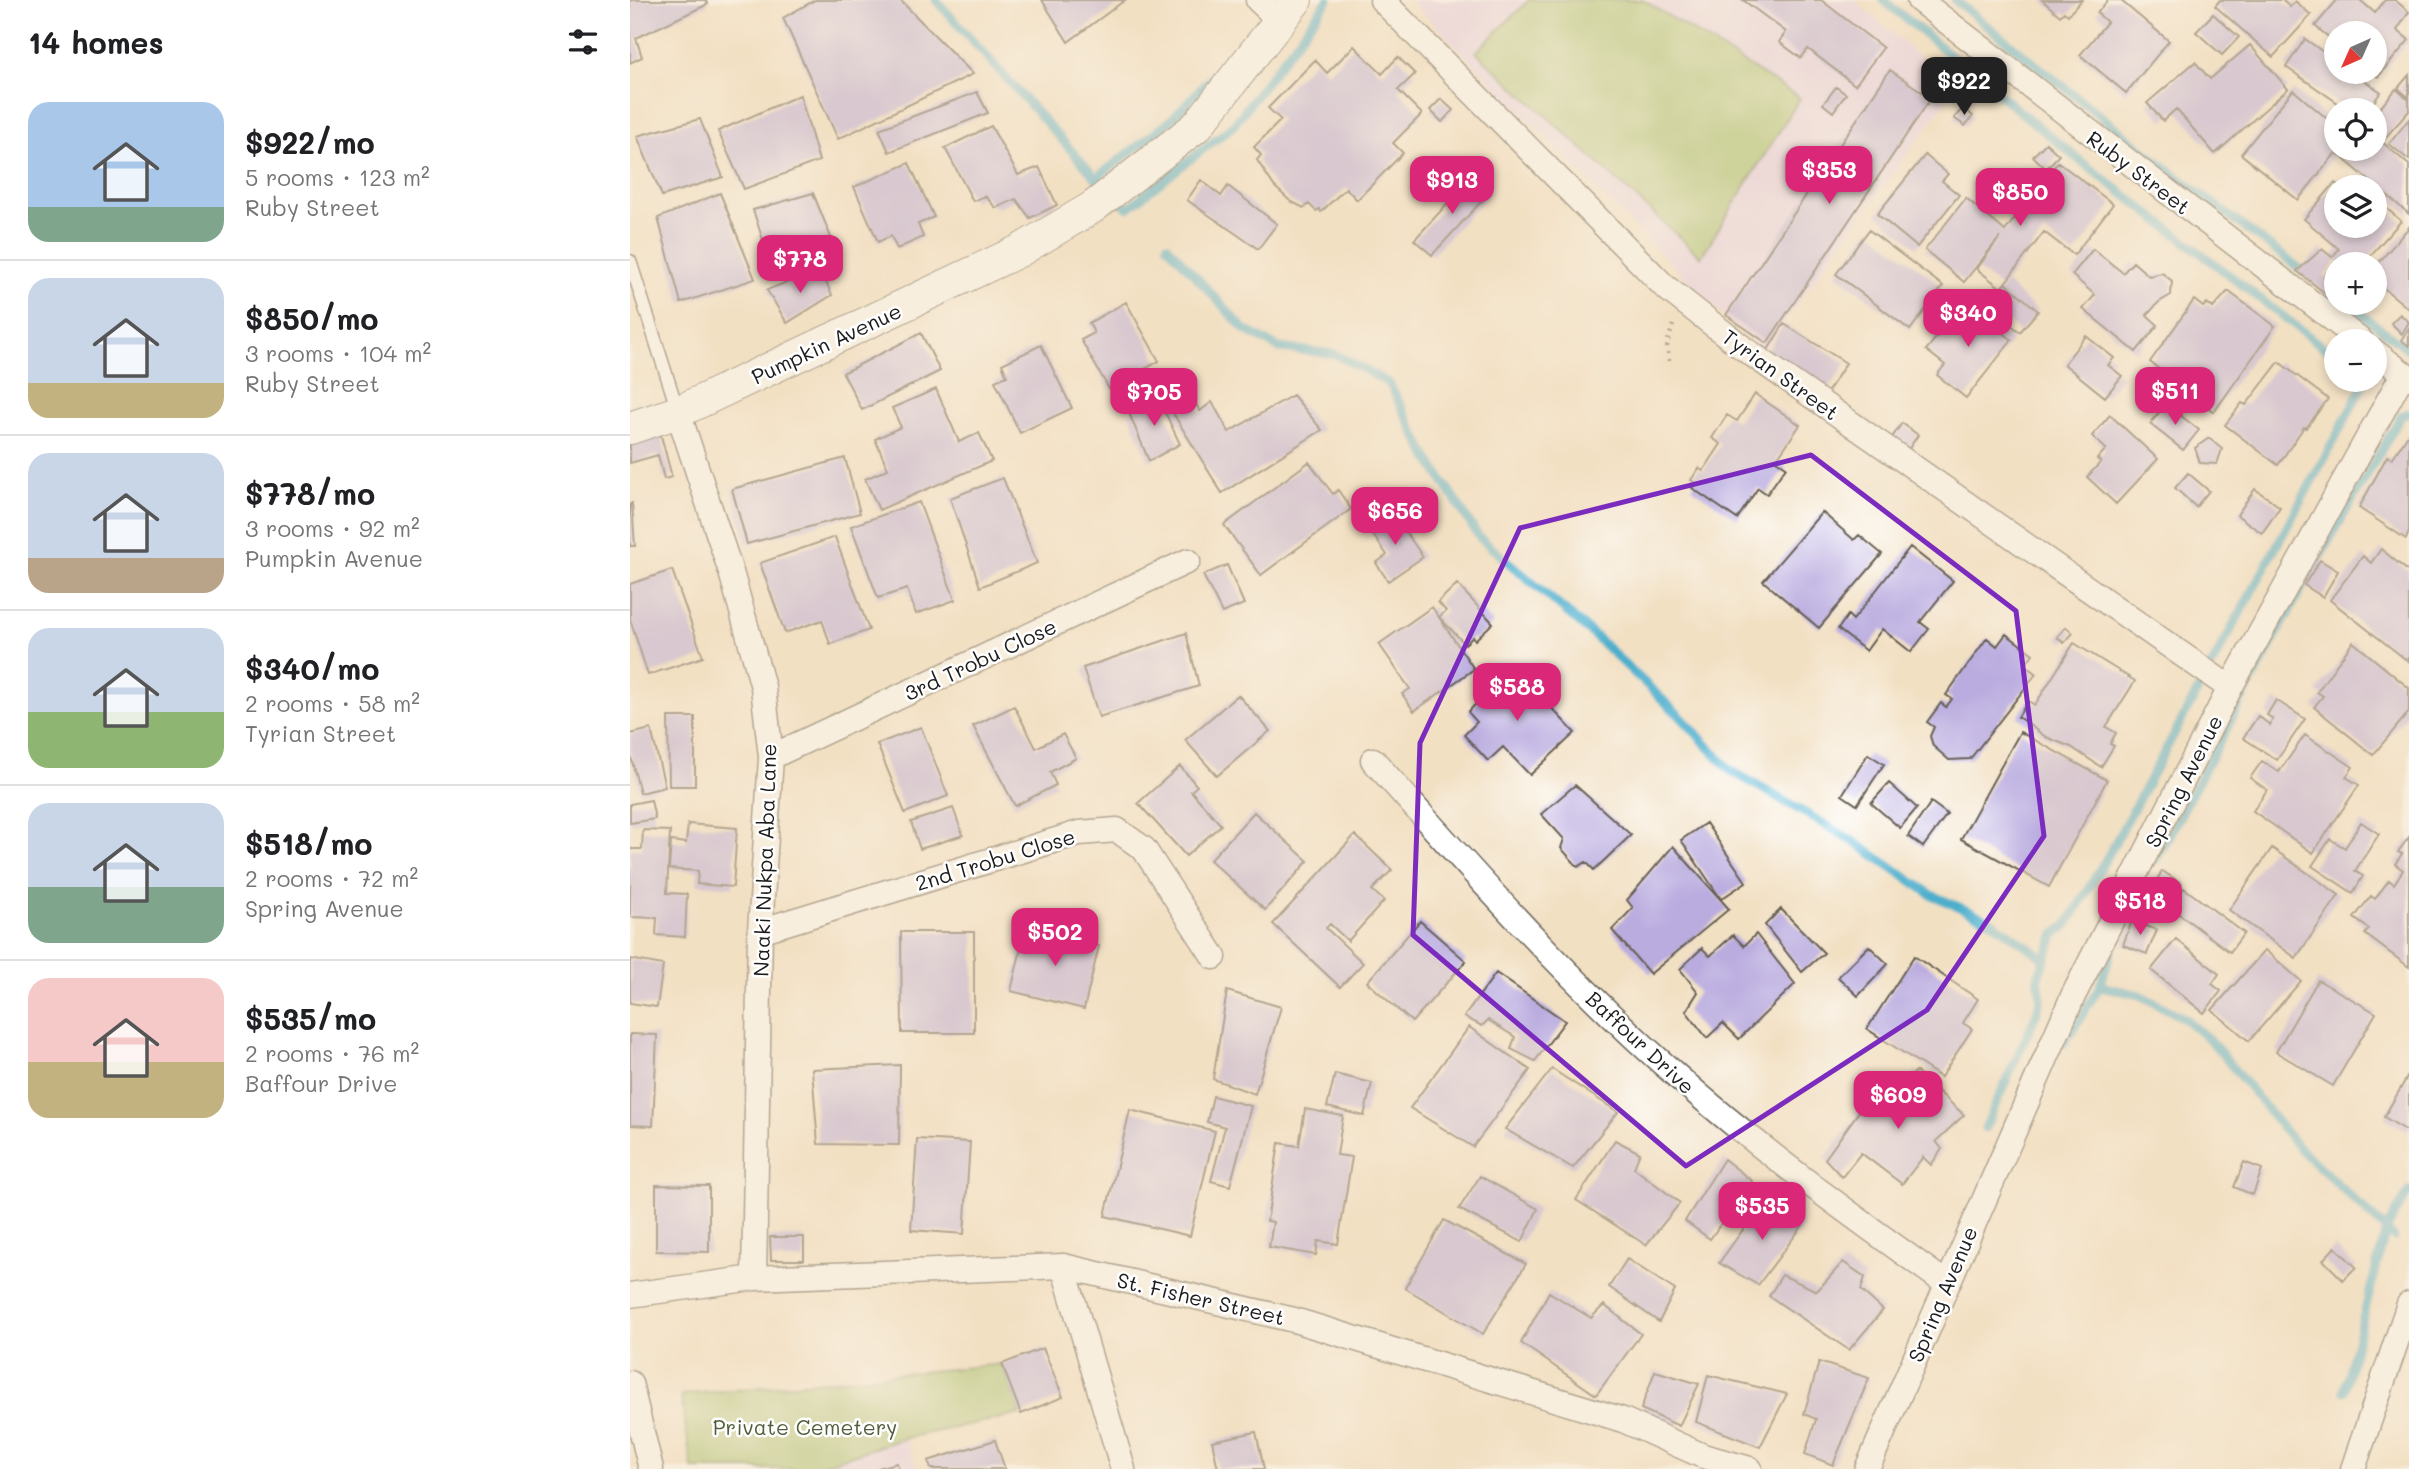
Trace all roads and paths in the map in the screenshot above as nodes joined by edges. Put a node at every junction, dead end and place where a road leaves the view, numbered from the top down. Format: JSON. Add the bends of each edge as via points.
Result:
{"nodes":[{"id":1,"x":1382,"y":0,"type":"edge"},
{"id":2,"x":1919,"y":0,"type":"edge"},
{"id":3,"x":1278,"y":7,"type":"edge"},
{"id":4,"x":630,"y":261,"type":"edge"},
{"id":5,"x":2345,"y":329,"type":"edge"},
{"id":6,"x":2387,"y":361,"type":"edge"},
{"id":7,"x":2406,"y":376,"type":"edge"},
{"id":8,"x":678,"y":412,"type":"junction"},
{"id":9,"x":630,"y":428,"type":"edge"},
{"id":10,"x":1188,"y":561,"type":"dead end"},
{"id":11,"x":2230,"y":688,"type":"junction"},
{"id":12,"x":771,"y":757,"type":"junction"},
{"id":13,"x":1373,"y":760,"type":"dead end"},
{"id":14,"x":760,"y":931,"type":"junction"},
{"id":15,"x":1214,"y":957,"type":"dead end"},
{"id":16,"x":1063,"y":1266,"type":"junction"},
{"id":17,"x":754,"y":1278,"type":"junction"},
{"id":18,"x":1947,"y":1284,"type":"junction"},
{"id":19,"x":630,"y":1295,"type":"edge"},
{"id":20,"x":2409,"y":1304,"type":"edge"},
{"id":21,"x":630,"y":1383,"type":"edge"},
{"id":22,"x":1703,"y":1456,"type":"junction"},
{"id":23,"x":651,"y":1469,"type":"edge"},
{"id":24,"x":1123,"y":1469,"type":"edge"},
{"id":25,"x":1681,"y":1469,"type":"edge"},
{"id":26,"x":1750,"y":1469,"type":"edge"},
{"id":27,"x":1867,"y":1469,"type":"edge"},
{"id":28,"x":2353,"y":1469,"type":"edge"}],
"edges":[{"from":1,"to":11,"type":"street","name":"Tyrian Street","via":[[1664,286],[1743,348]]},
{"from":2,"to":5,"type":"street","name":"Ruby Street"},
{"from":3,"to":8,"type":"street","name":"Pumpkin Avenue","via":[[1197,126],[1093,207],[1019,251]]},
{"from":4,"to":8,"type":"lane"},
{"from":6,"to":7,"type":"street"},
{"from":7,"to":11,"type":"street","name":"Spring Avenue"},
{"from":8,"to":9,"type":"street","name":"Pumpkin Avenue"},
{"from":8,"to":12,"type":"street","name":"Naaki Nukpa Aba Lane","via":[[763,687]]},
{"from":10,"to":12,"type":"street","name":"3rd Trobu Close"},
{"from":11,"to":18,"type":"street","name":"Spring Avenue","via":[[2073,996]]},
{"from":12,"to":14,"type":"street","name":"Naaki Nukpa Aba Lane"},
{"from":13,"to":18,"type":"street","name":"Baffour Drive","via":[[1524,929],[1676,1076],[1827,1198]]},
{"from":14,"to":15,"type":"street","name":"2nd Trobu Close","via":[[1079,833],[1117,830],[1144,849]]},
{"from":14,"to":17,"type":"street","name":"Naaki Nukpa Aba Lane"},
{"from":16,"to":17,"type":"street","name":"St. Fisher Street"},
{"from":16,"to":22,"type":"street","name":"St. Fisher Street","via":[[1294,1320],[1623,1420]]},
{"from":16,"to":24,"type":"street"},
{"from":17,"to":19,"type":"street","name":"St. Fisher Street"},
{"from":18,"to":27,"type":"street","name":"Spring Avenue"},
{"from":20,"to":28,"type":"street"},
{"from":21,"to":23,"type":"street"},
{"from":22,"to":25,"type":"street"},
{"from":22,"to":26,"type":"street","name":"St. Fisher Street"}]}
